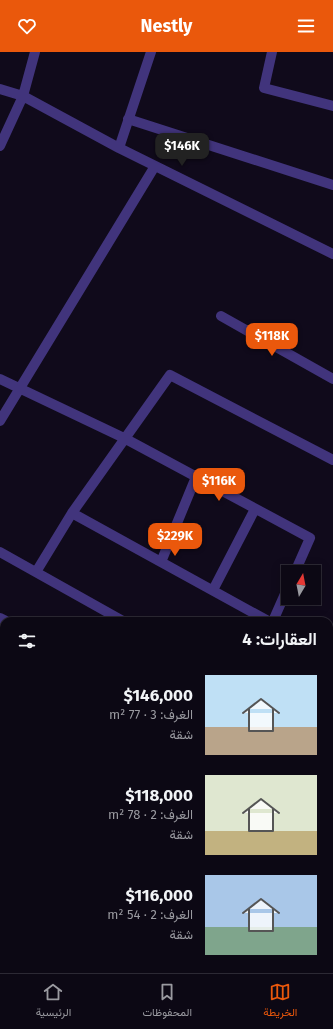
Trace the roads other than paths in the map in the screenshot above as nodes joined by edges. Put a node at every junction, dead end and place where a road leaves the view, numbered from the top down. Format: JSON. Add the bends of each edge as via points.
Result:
{"nodes":[{"id":1,"x":35,"y":52,"type":"edge"},
{"id":2,"x":151,"y":52,"type":"edge"},
{"id":3,"x":272,"y":52,"type":"edge"},
{"id":4,"x":0,"y":89,"type":"edge"},
{"id":5,"x":23,"y":96,"type":"junction"},
{"id":6,"x":333,"y":106,"type":"edge"},
{"id":7,"x":128,"y":118,"type":"junction"},
{"id":8,"x":0,"y":146,"type":"edge"},
{"id":9,"x":119,"y":148,"type":"junction"},
{"id":10,"x":155,"y":166,"type":"junction"},
{"id":11,"x":333,"y":185,"type":"edge"},
{"id":12,"x":333,"y":254,"type":"edge"},
{"id":13,"x":221,"y":316,"type":"dead end"},
{"id":14,"x":0,"y":379,"type":"edge"},
{"id":15,"x":333,"y":379,"type":"edge"},
{"id":16,"x":20,"y":389,"type":"junction"},
{"id":17,"x":0,"y":421,"type":"edge"},
{"id":18,"x":124,"y":438,"type":"junction"},
{"id":19,"x":333,"y":460,"type":"edge"},
{"id":20,"x":196,"y":477,"type":"junction"},
{"id":21,"x":255,"y":509,"type":"junction"},
{"id":22,"x":72,"y":513,"type":"junction"},
{"id":23,"x":0,"y":552,"type":"edge"},
{"id":24,"x":160,"y":562,"type":"junction"},
{"id":25,"x":298,"y":565,"type":"edge"},
{"id":26,"x":36,"y":572,"type":"junction"},
{"id":27,"x":213,"y":590,"type":"junction"},
{"id":28,"x":281,"y":603,"type":"edge"},
{"id":29,"x":114,"y":617,"type":"edge"},
{"id":30,"x":261,"y":617,"type":"edge"},
{"id":31,"x":275,"y":617,"type":"edge"}],
"edges":[{"from":1,"to":5,"type":"street"},
{"from":2,"to":7,"type":"street"},
{"from":3,"to":6,"type":"street","via":[[264,88]]},
{"from":4,"to":5,"type":"street"},
{"from":5,"to":8,"type":"street"},
{"from":5,"to":9,"type":"street"},
{"from":7,"to":9,"type":"street"},
{"from":7,"to":11,"type":"street"},
{"from":9,"to":10,"type":"street"},
{"from":10,"to":12,"type":"street"},
{"from":10,"to":16,"type":"street"},
{"from":13,"to":15,"type":"street"},
{"from":14,"to":16,"type":"street"},
{"from":16,"to":17,"type":"street"},
{"from":16,"to":18,"type":"street"},
{"from":18,"to":19,"type":"street","via":[[170,375]]},
{"from":18,"to":20,"type":"street"},
{"from":18,"to":22,"type":"street"},
{"from":20,"to":21,"type":"street"},
{"from":20,"to":24,"type":"street"},
{"from":21,"to":25,"type":"street","via":[[310,538]]},
{"from":21,"to":27,"type":"street"},
{"from":22,"to":24,"type":"street"},
{"from":22,"to":26,"type":"street"},
{"from":23,"to":26,"type":"street"},
{"from":24,"to":27,"type":"street"},
{"from":26,"to":29,"type":"street"},
{"from":27,"to":30,"type":"street"},
{"from":28,"to":31,"type":"street"}]}
